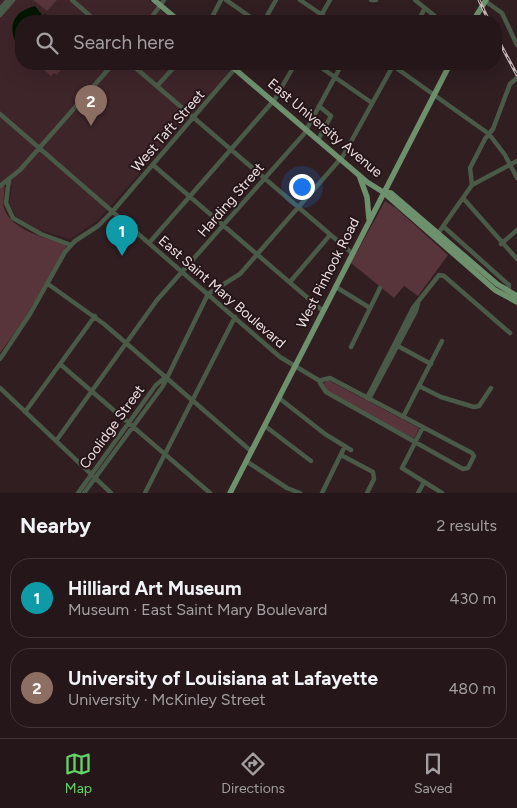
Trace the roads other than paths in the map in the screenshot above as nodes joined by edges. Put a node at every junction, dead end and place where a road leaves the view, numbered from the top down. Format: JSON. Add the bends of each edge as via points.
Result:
{"nodes":[{"id":1,"x":8,"y":0,"type":"edge"},
{"id":2,"x":13,"y":0,"type":"edge"},
{"id":3,"x":72,"y":0,"type":"edge"},
{"id":4,"x":154,"y":0,"type":"edge"},
{"id":5,"x":221,"y":0,"type":"edge"},
{"id":6,"x":226,"y":0,"type":"edge"},
{"id":7,"x":276,"y":0,"type":"edge"},
{"id":8,"x":300,"y":0,"type":"edge"},
{"id":9,"x":330,"y":0,"type":"edge"},
{"id":10,"x":414,"y":0,"type":"edge"},
{"id":11,"x":485,"y":1,"type":"edge"},
{"id":12,"x":162,"y":3,"type":"edge"},
{"id":13,"x":425,"y":8,"type":"junction"},
{"id":14,"x":0,"y":9,"type":"edge"},
{"id":15,"x":0,"y":15,"type":"edge"},
{"id":16,"x":89,"y":15,"type":"edge"},
{"id":17,"x":153,"y":15,"type":"edge"},
{"id":18,"x":173,"y":15,"type":"edge"},
{"id":19,"x":213,"y":15,"type":"edge"},
{"id":20,"x":247,"y":15,"type":"edge"},
{"id":21,"x":267,"y":15,"type":"edge"},
{"id":22,"x":322,"y":15,"type":"joint"},
{"id":23,"x":421,"y":15,"type":"edge"},
{"id":24,"x":434,"y":15,"type":"edge"},
{"id":25,"x":477,"y":15,"type":"edge"},
{"id":26,"x":517,"y":45,"type":"edge"},
{"id":27,"x":108,"y":70,"type":"edge"},
{"id":28,"x":138,"y":70,"type":"edge"},
{"id":29,"x":172,"y":70,"type":"edge"},
{"id":30,"x":235,"y":70,"type":"joint"},
{"id":31,"x":292,"y":70,"type":"edge"},
{"id":32,"x":326,"y":70,"type":"edge"},
{"id":33,"x":338,"y":70,"type":"edge"},
{"id":34,"x":390,"y":70,"type":"edge"},
{"id":35,"x":401,"y":70,"type":"edge"},
{"id":36,"x":447,"y":70,"type":"edge"},
{"id":37,"x":335,"y":76,"type":"junction"},
{"id":38,"x":517,"y":78,"type":"edge"},
{"id":39,"x":157,"y":86,"type":"junction"},
{"id":40,"x":435,"y":95,"type":"junction"},
{"id":41,"x":273,"y":102,"type":"junction"},
{"id":42,"x":372,"y":103,"type":"junction"},
{"id":43,"x":319,"y":106,"type":"junction"},
{"id":44,"x":0,"y":114,"type":"edge"},
{"id":45,"x":194,"y":118,"type":"junction"},
{"id":46,"x":306,"y":130,"type":"junction"},
{"id":47,"x":489,"y":134,"type":"junction"},
{"id":48,"x":318,"y":140,"type":"junction"},
{"id":49,"x":39,"y":149,"type":"junction"},
{"id":50,"x":230,"y":150,"type":"junction"},
{"id":51,"x":340,"y":159,"type":"junction"},
{"id":52,"x":517,"y":161,"type":"edge"},
{"id":53,"x":510,"y":164,"type":"junction"},
{"id":54,"x":153,"y":165,"type":"junction"},
{"id":55,"x":359,"y":175,"type":"junction"},
{"id":56,"x":264,"y":178,"type":"junction"},
{"id":57,"x":517,"y":178,"type":"edge"},
{"id":58,"x":9,"y":179,"type":"junction"},
{"id":59,"x":472,"y":185,"type":"junction"},
{"id":60,"x":0,"y":186,"type":"edge"},
{"id":61,"x":384,"y":192,"type":"junction"},
{"id":62,"x":190,"y":197,"type":"junction"},
{"id":63,"x":463,"y":198,"type":"junction"},
{"id":64,"x":298,"y":207,"type":"junction"},
{"id":65,"x":112,"y":212,"type":"junction"},
{"id":66,"x":369,"y":219,"type":"junction"},
{"id":67,"x":224,"y":225,"type":"junction"},
{"id":68,"x":444,"y":227,"type":"junction"},
{"id":69,"x":517,"y":230,"type":"edge"},
{"id":70,"x":330,"y":235,"type":"junction"},
{"id":71,"x":437,"y":235,"type":"junction"},
{"id":72,"x":149,"y":243,"type":"junction"},
{"id":73,"x":71,"y":244,"type":"junction"},
{"id":74,"x":501,"y":244,"type":"junction"},
{"id":75,"x":257,"y":254,"type":"junction"},
{"id":76,"x":353,"y":254,"type":"junction"},
{"id":77,"x":517,"y":259,"type":"edge"},
{"id":78,"x":182,"y":272,"type":"junction"},
{"id":79,"x":290,"y":282,"type":"junction"},
{"id":80,"x":48,"y":284,"type":"junction"},
{"id":81,"x":336,"y":287,"type":"junction"},
{"id":82,"x":380,"y":288,"type":"dead end"},
{"id":83,"x":208,"y":294,"type":"junction"},
{"id":84,"x":507,"y":294,"type":"junction"},
{"id":85,"x":517,"y":296,"type":"edge"},
{"id":86,"x":517,"y":302,"type":"edge"},
{"id":87,"x":370,"y":308,"type":"junction"},
{"id":88,"x":323,"y":311,"type":"junction"},
{"id":89,"x":95,"y":316,"type":"junction"},
{"id":90,"x":235,"y":317,"type":"junction"},
{"id":91,"x":510,"y":334,"type":"dead end"},
{"id":92,"x":442,"y":341,"type":"dead end"},
{"id":93,"x":127,"y":344,"type":"junction"},
{"id":94,"x":396,"y":345,"type":"junction"},
{"id":95,"x":351,"y":347,"type":"dead end"},
{"id":96,"x":0,"y":360,"type":"edge"},
{"id":97,"x":60,"y":364,"type":"junction"},
{"id":98,"x":431,"y":364,"type":"junction"},
{"id":99,"x":295,"y":367,"type":"junction"},
{"id":100,"x":166,"y":377,"type":"junction"},
{"id":101,"x":320,"y":381,"type":"junction"},
{"id":102,"x":419,"y":386,"type":"junction"},
{"id":103,"x":0,"y":388,"type":"edge"},
{"id":104,"x":491,"y":388,"type":"dead end"},
{"id":105,"x":92,"y":392,"type":"junction"},
{"id":106,"x":279,"y":398,"type":"junction"},
{"id":107,"x":368,"y":399,"type":"junction"},
{"id":108,"x":192,"y":400,"type":"junction"},
{"id":109,"x":25,"y":412,"type":"junction"},
{"id":110,"x":403,"y":418,"type":"junction"},
{"id":111,"x":131,"y":425,"type":"junction"},
{"id":112,"x":265,"y":426,"type":"junction"},
{"id":113,"x":422,"y":427,"type":"junction"},
{"id":114,"x":56,"y":441,"type":"junction"},
{"id":115,"x":415,"y":442,"type":"junction"},
{"id":116,"x":345,"y":446,"type":"junction"},
{"id":117,"x":351,"y":450,"type":"dead end"},
{"id":118,"x":251,"y":451,"type":"junction"},
{"id":119,"x":165,"y":454,"type":"junction"},
{"id":120,"x":341,"y":455,"type":"junction"},
{"id":121,"x":246,"y":461,"type":"junction"},
{"id":122,"x":311,"y":461,"type":"dead end"},
{"id":123,"x":93,"y":476,"type":"junction"},
{"id":124,"x":424,"y":482,"type":"junction"},
{"id":125,"x":78,"y":493,"type":"edge"},
{"id":126,"x":84,"y":493,"type":"edge"},
{"id":127,"x":111,"y":493,"type":"edge"},
{"id":128,"x":144,"y":493,"type":"edge"},
{"id":129,"x":210,"y":493,"type":"edge"},
{"id":130,"x":230,"y":493,"type":"edge"},
{"id":131,"x":300,"y":493,"type":"edge"},
{"id":132,"x":322,"y":493,"type":"edge"},
{"id":133,"x":367,"y":493,"type":"edge"},
{"id":134,"x":418,"y":493,"type":"edge"},
{"id":135,"x":442,"y":493,"type":"edge"}],
"edges":[{"from":1,"to":14,"type":"street"},
{"from":2,"to":15,"type":"street"},
{"from":3,"to":16,"type":"street"},
{"from":4,"to":12,"type":"main road"},
{"from":5,"to":19,"type":"street"},
{"from":6,"to":20,"type":"street"},
{"from":7,"to":21,"type":"street"},
{"from":8,"to":22,"type":"street"},
{"from":9,"to":22,"type":"street"},
{"from":10,"to":13,"type":"street"},
{"from":11,"to":25,"type":"main road"},
{"from":11,"to":26,"type":"street","via":[[502,14]]},
{"from":12,"to":17,"type":"street"},
{"from":12,"to":18,"type":"main road"},
{"from":13,"to":23,"type":"street"},
{"from":13,"to":24,"type":"street"},
{"from":27,"to":49,"type":"street"},
{"from":28,"to":39,"type":"street"},
{"from":29,"to":39,"type":"street"},
{"from":30,"to":41,"type":"main road","name":"East University Avenue"},
{"from":30,"to":45,"type":"street","name":"West Taft Street"},
{"from":31,"to":41,"type":"street"},
{"from":32,"to":37,"type":"street"},
{"from":33,"to":37,"type":"street","name":"Harding Street"},
{"from":34,"to":42,"type":"street"},
{"from":35,"to":40,"type":"street"},
{"from":36,"to":40,"type":"main road","name":"West Pinhook Road"},
{"from":37,"to":42,"type":"street"},
{"from":37,"to":43,"type":"street","name":"Harding Street"},
{"from":38,"to":47,"type":"street","via":[[510,84]]},
{"from":39,"to":45,"type":"street"},
{"from":40,"to":47,"type":"street"},
{"from":40,"to":61,"type":"main road","name":"West Pinhook Road"},
{"from":41,"to":46,"type":"main road","name":"East University Avenue"},
{"from":41,"to":50,"type":"street"},
{"from":42,"to":51,"type":"street"},
{"from":43,"to":46,"type":"street","name":"Harding Street"},
{"from":43,"to":48,"type":"street","via":[[331,116]]},
{"from":44,"to":49,"type":"street","name":"East Saint Mary Boulevard"},
{"from":45,"to":50,"type":"street"},
{"from":45,"to":54,"type":"street","name":"West Taft Street"},
{"from":46,"to":48,"type":"main road","name":"East University Avenue"},
{"from":46,"to":56,"type":"street","name":"Harding Street"},
{"from":47,"to":53,"type":"street"},
{"from":47,"to":59,"type":"street","via":[[470,168]]},
{"from":48,"to":51,"type":"main road","name":"East University Avenue"},
{"from":49,"to":58,"type":"street"},
{"from":49,"to":65,"type":"street","name":"East Saint Mary Boulevard"},
{"from":50,"to":56,"type":"street"},
{"from":50,"to":62,"type":"street"},
{"from":51,"to":55,"type":"main road","name":"East University Avenue"},
{"from":51,"to":64,"type":"street"},
{"from":52,"to":53,"type":"street"},
{"from":53,"to":57,"type":"street"},
{"from":53,"to":59,"type":"street"},
{"from":54,"to":62,"type":"street"},
{"from":54,"to":65,"type":"street","name":"West Taft Street"},
{"from":55,"to":61,"type":"main road","name":"East University Avenue"},
{"from":55,"to":66,"type":"main road","via":[[367,197]]},
{"from":56,"to":64,"type":"street"},
{"from":56,"to":67,"type":"street","name":"Harding Street"},
{"from":58,"to":60,"type":"street"},
{"from":58,"to":73,"type":"street","via":[[6,203],[13,218],[41,234]]},
{"from":59,"to":63,"type":"street"},
{"from":61,"to":66,"type":"main road","name":"West Pinhook Road"},
{"from":61,"to":71,"type":"main road","name":"East University Avenue","via":[[391,193]]},
{"from":62,"to":67,"type":"street"},
{"from":62,"to":72,"type":"street"},
{"from":63,"to":68,"type":"street"},
{"from":63,"to":74,"type":"street"},
{"from":64,"to":70,"type":"street"},
{"from":64,"to":75,"type":"street"},
{"from":65,"to":72,"type":"street","name":"East Saint Mary Boulevard"},
{"from":65,"to":73,"type":"street","name":"West Taft Street"},
{"from":66,"to":76,"type":"main road","name":"West Pinhook Road"},
{"from":67,"to":75,"type":"street"},
{"from":67,"to":78,"type":"street","name":"Harding Street"},
{"from":68,"to":71,"type":"street"},
{"from":68,"to":84,"type":"street","via":[[510,286]]},
{"from":69,"to":74,"type":"street"},
{"from":70,"to":76,"type":"street"},
{"from":70,"to":79,"type":"street"},
{"from":71,"to":84,"type":"main road","name":"East University Avenue"},
{"from":72,"to":78,"type":"street","name":"East Saint Mary Boulevard"},
{"from":73,"to":80,"type":"street"},
{"from":74,"to":77,"type":"street"},
{"from":75,"to":79,"type":"street"},
{"from":75,"to":83,"type":"street","via":[[235,279]]},
{"from":76,"to":81,"type":"main road","name":"West Pinhook Road"},
{"from":78,"to":83,"type":"street","name":"East Saint Mary Boulevard"},
{"from":78,"to":93,"type":"street","name":"Harding Street"},
{"from":79,"to":88,"type":"street"},
{"from":80,"to":89,"type":"street"},
{"from":80,"to":96,"type":"street"},
{"from":81,"to":87,"type":"street"},
{"from":81,"to":88,"type":"main road","name":"West Pinhook Road"},
{"from":82,"to":87,"type":"street"},
{"from":83,"to":90,"type":"street","name":"East Saint Mary Boulevard"},
{"from":83,"to":100,"type":"street","name":"Coolidge Street"},
{"from":84,"to":85,"type":"main road","name":"East University Avenue"},
{"from":84,"to":86,"type":"main road","name":"East University Avenue"},
{"from":87,"to":95,"type":"street"},
{"from":88,"to":99,"type":"main road","name":"West Pinhook Road"},
{"from":89,"to":93,"type":"street"},
{"from":89,"to":97,"type":"street"},
{"from":90,"to":99,"type":"street","name":"East Saint Mary Boulevard"},
{"from":90,"to":108,"type":"street"},
{"from":91,"to":94,"type":"street","via":[[442,275],[413,308]]},
{"from":92,"to":98,"type":"street"},
{"from":93,"to":100,"type":"street"},
{"from":93,"to":105,"type":"street","name":"Harding Street"},
{"from":94,"to":98,"type":"street"},
{"from":94,"to":107,"type":"street"},
{"from":97,"to":105,"type":"street"},
{"from":97,"to":109,"type":"street"},
{"from":98,"to":102,"type":"street"},
{"from":99,"to":101,"type":"street","name":"East Saint Mary Boulevard"},
{"from":99,"to":106,"type":"main road","name":"West Pinhook Road"},
{"from":100,"to":108,"type":"street"},
{"from":100,"to":111,"type":"street","name":"Coolidge Street","via":[[161,389]]},
{"from":101,"to":107,"type":"street","via":[[330,378]]},
{"from":101,"to":115,"type":"street","via":[[326,392]]},
{"from":102,"to":104,"type":"street","via":[[474,407],[479,406]]},
{"from":102,"to":110,"type":"street"},
{"from":103,"to":109,"type":"street"},
{"from":105,"to":111,"type":"street"},
{"from":105,"to":114,"type":"street","name":"Harding Street"},
{"from":106,"to":112,"type":"main road","name":"West Pinhook Road"},
{"from":106,"to":116,"type":"street"},
{"from":107,"to":110,"type":"street"},
{"from":108,"to":118,"type":"street"},
{"from":108,"to":119,"type":"street"},
{"from":109,"to":114,"type":"street"},
{"from":110,"to":113,"type":"street"},
{"from":111,"to":119,"type":"street"},
{"from":111,"to":123,"type":"street","name":"Coolidge Street"},
{"from":112,"to":118,"type":"main road","name":"West Pinhook Road"},
{"from":112,"to":122,"type":"street"},
{"from":113,"to":115,"type":"street"},
{"from":113,"to":115,"type":"street","via":[[472,453],[471,463],[464,470]]},
{"from":114,"to":123,"type":"street"},
{"from":115,"to":124,"type":"street","via":[[402,468]]},
{"from":116,"to":117,"type":"street"},
{"from":116,"to":120,"type":"street"},
{"from":118,"to":121,"type":"main road","name":"West Pinhook Road"},
{"from":119,"to":128,"type":"street"},
{"from":119,"to":129,"type":"street"},
{"from":120,"to":132,"type":"street"},
{"from":120,"to":133,"type":"street","via":[[374,472]]},
{"from":121,"to":130,"type":"main road","name":"West Pinhook Road"},
{"from":121,"to":131,"type":"street"},
{"from":123,"to":125,"type":"street","name":"Coolidge Street"},
{"from":123,"to":126,"type":"street","name":"Coolidge Street"},
{"from":123,"to":127,"type":"street"},
{"from":124,"to":134,"type":"street"},
{"from":124,"to":135,"type":"street"}]}
